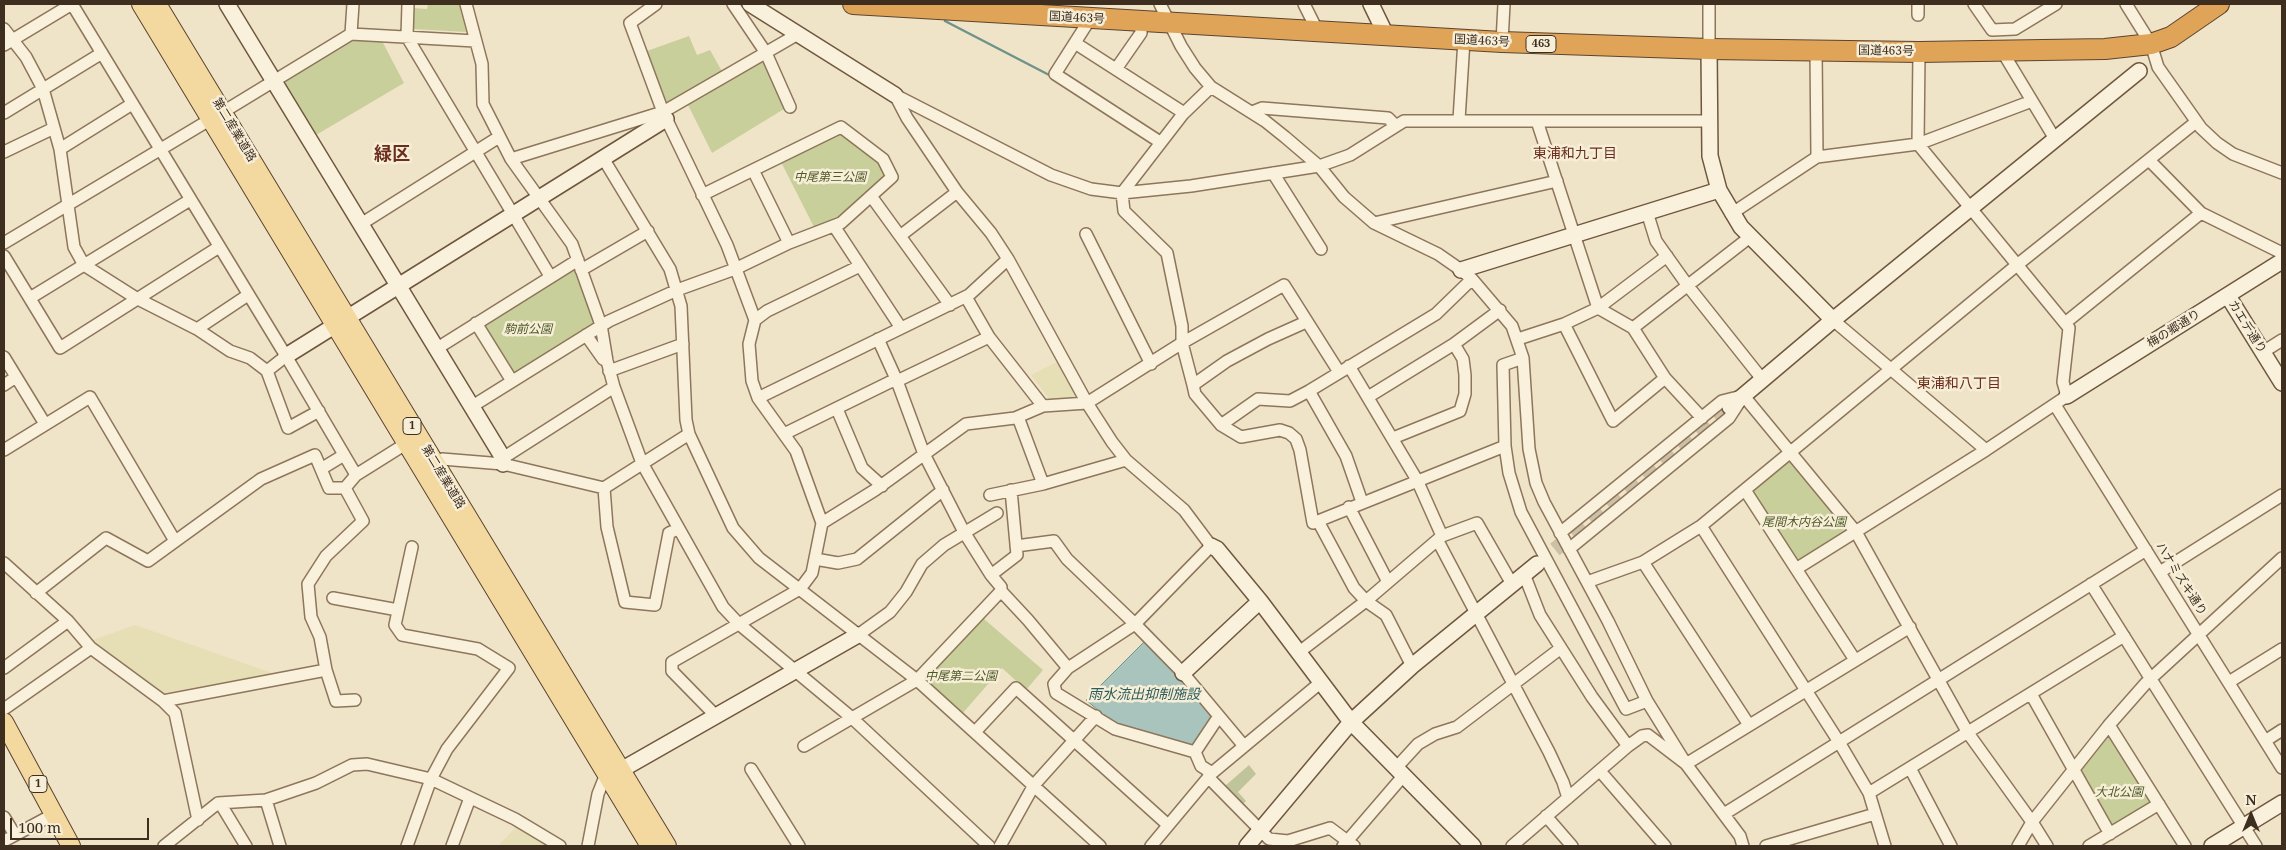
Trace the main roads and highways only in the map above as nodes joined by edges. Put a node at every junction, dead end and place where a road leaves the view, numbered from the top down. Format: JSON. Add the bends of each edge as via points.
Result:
{"nodes":[{"id":1,"x":141,"y":4,"type":"edge"},
{"id":2,"x":157,"y":4,"type":"edge"},
{"id":3,"x":854,"y":4,"type":"edge"},
{"id":4,"x":2219,"y":4,"type":"edge"},
{"id":5,"x":880,"y":5,"type":"edge"},
{"id":6,"x":217,"y":115,"type":"junction"},
{"id":7,"x":341,"y":321,"type":"junction"},
{"id":8,"x":4,"y":722,"type":"edge"},
{"id":9,"x":614,"y":772,"type":"junction"},
{"id":10,"x":71,"y":846,"type":"edge"},
{"id":11,"x":650,"y":846,"type":"edge"},
{"id":12,"x":668,"y":846,"type":"edge"}],
"edges":[{"from":1,"to":6,"type":"main road","name":"第二産業道路","number":"1"},
{"from":2,"to":6,"type":"main road","name":"第二産業道路","number":"1"},
{"from":3,"to":5,"type":"highway","name":"国道463号","number":"463"},
{"from":4,"to":5,"type":"highway","name":"国道463号","number":"463","via":[[2171,36],[2150,44],[2105,49],[1919,52],[1709,50],[1502,42]]},
{"from":6,"to":7,"type":"main road","name":"第二産業道路","number":"1"},
{"from":7,"to":9,"type":"main road","name":"第二産業道路","number":"1","via":[[433,461]]},
{"from":7,"to":9,"type":"main road","name":"第二産業道路","number":"1","via":[[407,443]]},
{"from":8,"to":10,"type":"main road","number":"1"},
{"from":9,"to":11,"type":"main road","name":"第二産業道路","number":"1"},
{"from":9,"to":12,"type":"main road","name":"第二産業道路","number":"1"}]}
